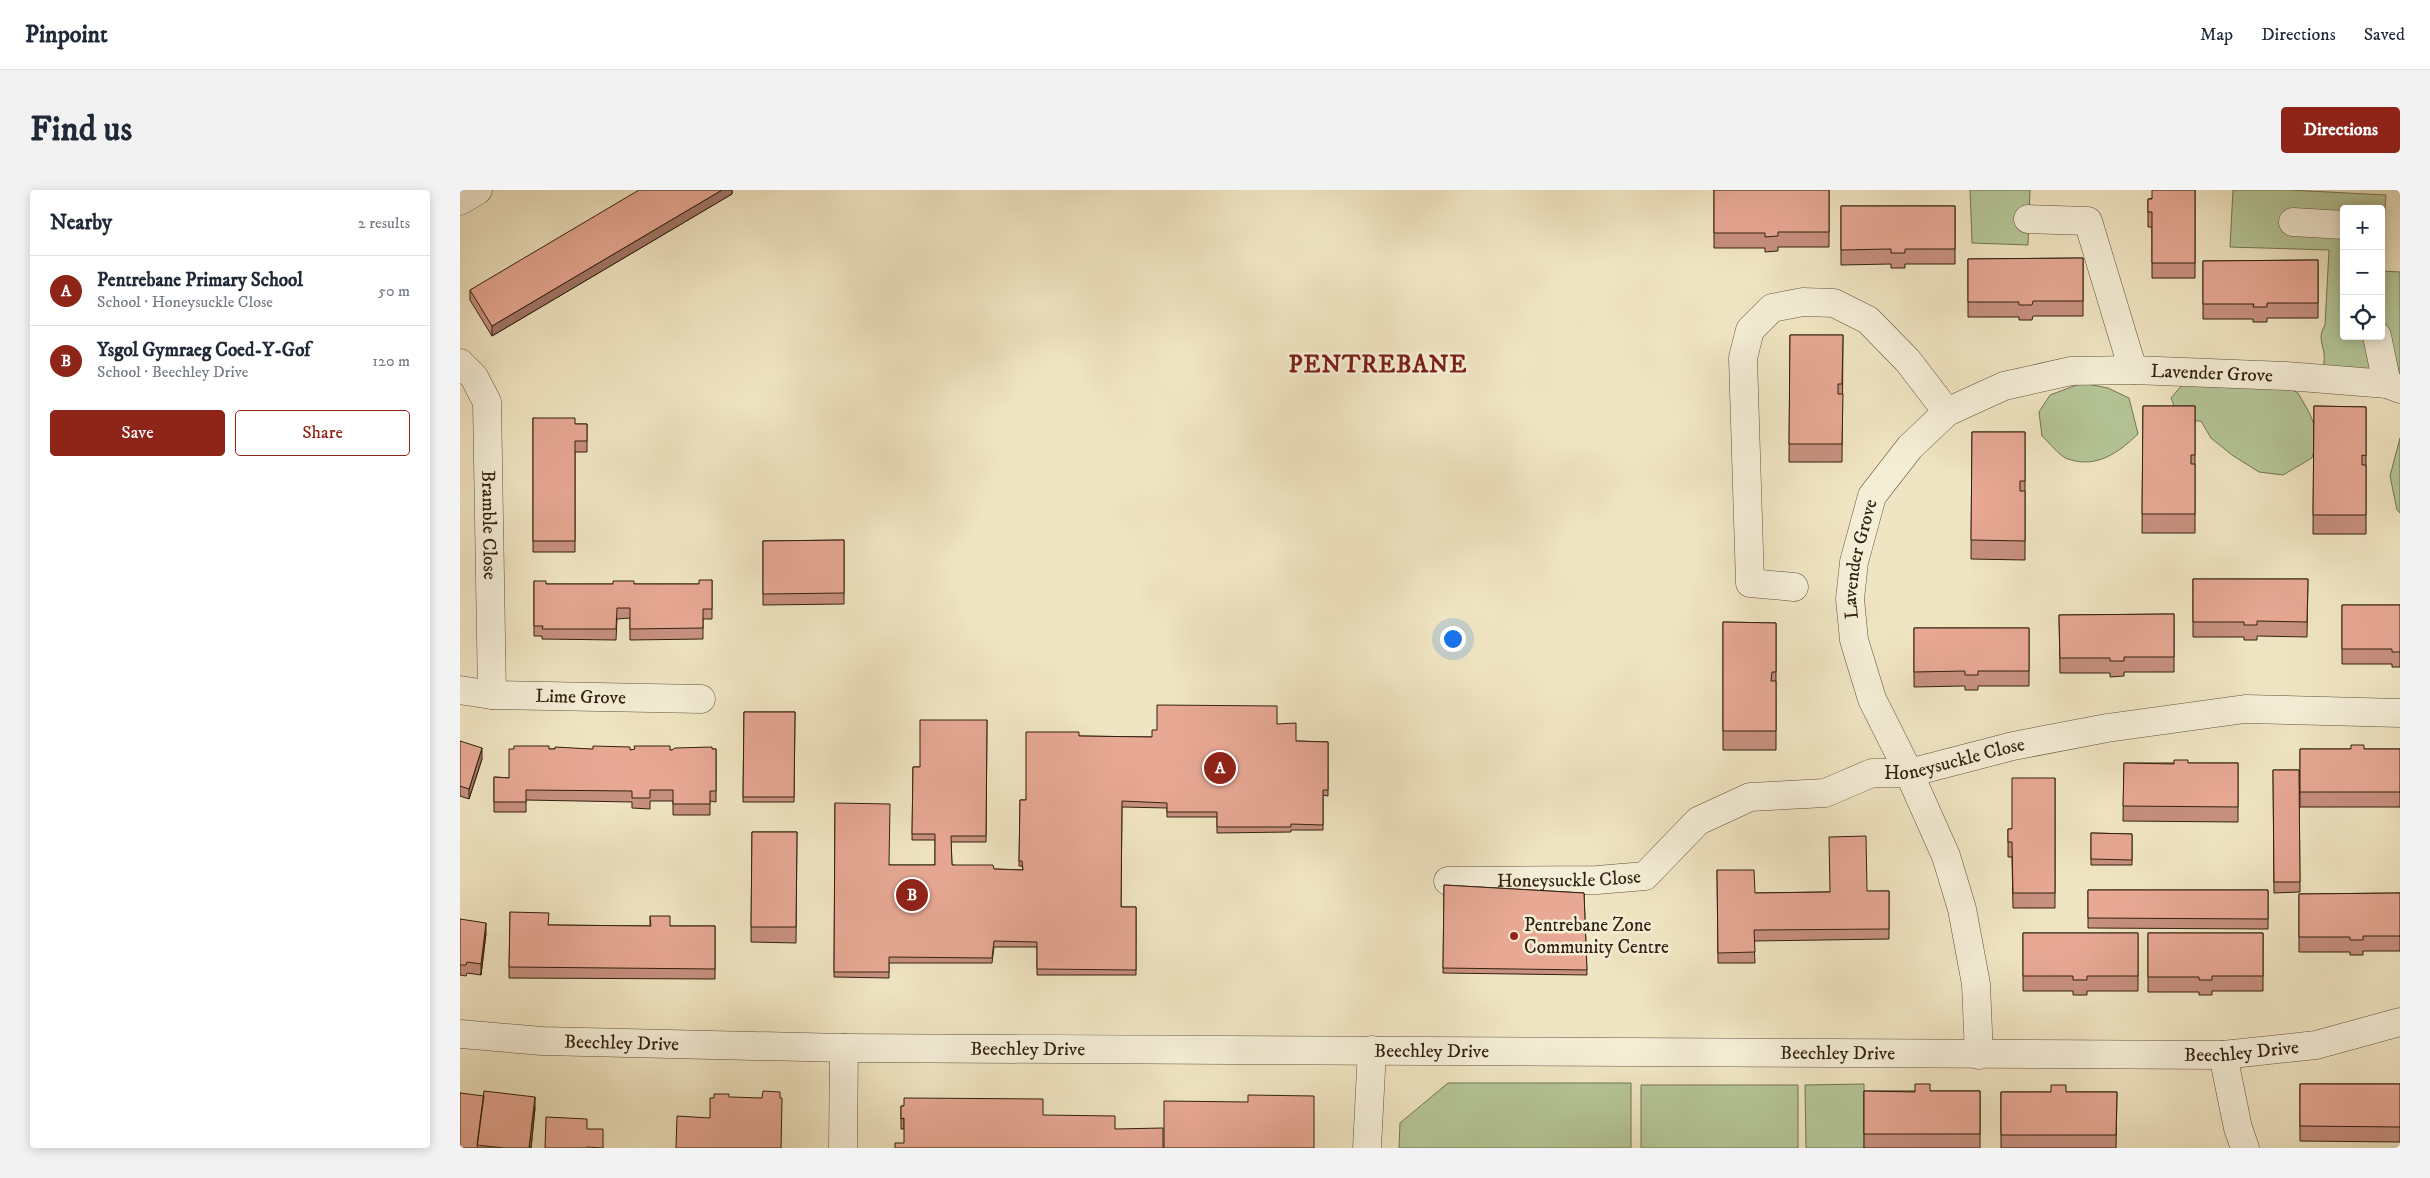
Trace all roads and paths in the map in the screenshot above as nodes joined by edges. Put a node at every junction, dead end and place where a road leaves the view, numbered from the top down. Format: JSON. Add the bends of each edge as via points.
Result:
{"nodes":[{"id":1,"x":478,"y":190,"type":"edge"},
{"id":2,"x":460,"y":201,"type":"edge"},
{"id":3,"x":2028,"y":219,"type":"dead end"},
{"id":4,"x":2293,"y":222,"type":"dead end"},
{"id":5,"x":2340,"y":225,"type":"edge"},
{"id":6,"x":2378,"y":340,"type":"edge"},
{"id":7,"x":460,"y":363,"type":"edge"},
{"id":8,"x":2133,"y":370,"type":"junction"},
{"id":9,"x":2394,"y":387,"type":"edge"},
{"id":10,"x":1947,"y":412,"type":"junction"},
{"id":11,"x":1794,"y":587,"type":"dead end"},
{"id":12,"x":460,"y":690,"type":"edge"},
{"id":13,"x":492,"y":695,"type":"junction"},
{"id":14,"x":701,"y":699,"type":"dead end"},
{"id":15,"x":2400,"y":713,"type":"edge"},
{"id":16,"x":1909,"y":772,"type":"junction"},
{"id":17,"x":1448,"y":881,"type":"dead end"},
{"id":18,"x":2400,"y":1022,"type":"edge"},
{"id":19,"x":460,"y":1034,"type":"edge"},
{"id":20,"x":844,"y":1048,"type":"junction"},
{"id":21,"x":1372,"y":1050,"type":"junction"},
{"id":22,"x":1978,"y":1055,"type":"junction"},
{"id":23,"x":2224,"y":1055,"type":"junction"},
{"id":24,"x":843,"y":1148,"type":"edge"},
{"id":25,"x":1368,"y":1148,"type":"edge"},
{"id":26,"x":2245,"y":1148,"type":"edge"}],
"edges":[{"from":1,"to":2,"type":"street"},
{"from":3,"to":8,"type":"street","via":[[2088,221]]},
{"from":4,"to":5,"type":"street"},
{"from":6,"to":9,"type":"street"},
{"from":7,"to":13,"type":"street","name":"Bramble Close","via":[[474,377],[487,402]]},
{"from":8,"to":9,"type":"street","name":"Lavender Grove","via":[[2286,376]]},
{"from":8,"to":10,"type":"street","name":"Lavender Grove","via":[[2071,371],[2004,386]]},
{"from":10,"to":11,"type":"street","via":[[1908,360],[1868,320],[1834,303],[1803,302],[1772,308],[1750,330],[1743,358],[1750,583]]},
{"from":10,"to":16,"type":"street","name":"Lavender Grove","via":[[1910,447],[1872,496],[1854,562],[1850,599],[1854,640],[1872,699]]},
{"from":12,"to":13,"type":"street","name":"Lime Grove"},
{"from":13,"to":14,"type":"street","name":"Lime Grove"},
{"from":15,"to":16,"type":"street","name":"Honeysuckle Close","via":[[2245,708],[2107,728],[2014,746]]},
{"from":16,"to":17,"type":"street","name":"Honeysuckle Close","via":[[1872,772],[1825,793],[1750,797],[1698,821],[1645,876],[1597,880]]},
{"from":16,"to":22,"type":"street","name":"Lavender Grove","via":[[1946,856],[1962,909],[1976,984]]},
{"from":18,"to":23,"type":"street","name":"Beechley Drive","via":[[2316,1045]]},
{"from":19,"to":20,"type":"street","name":"Beechley Drive","via":[[551,1041]]},
{"from":20,"to":21,"type":"street","name":"Beechley Drive"},
{"from":20,"to":24,"type":"street"},
{"from":21,"to":22,"type":"street","name":"Beechley Drive"},
{"from":21,"to":25,"type":"street"},
{"from":22,"to":23,"type":"street","name":"Beechley Drive"},
{"from":23,"to":26,"type":"street"}]}
